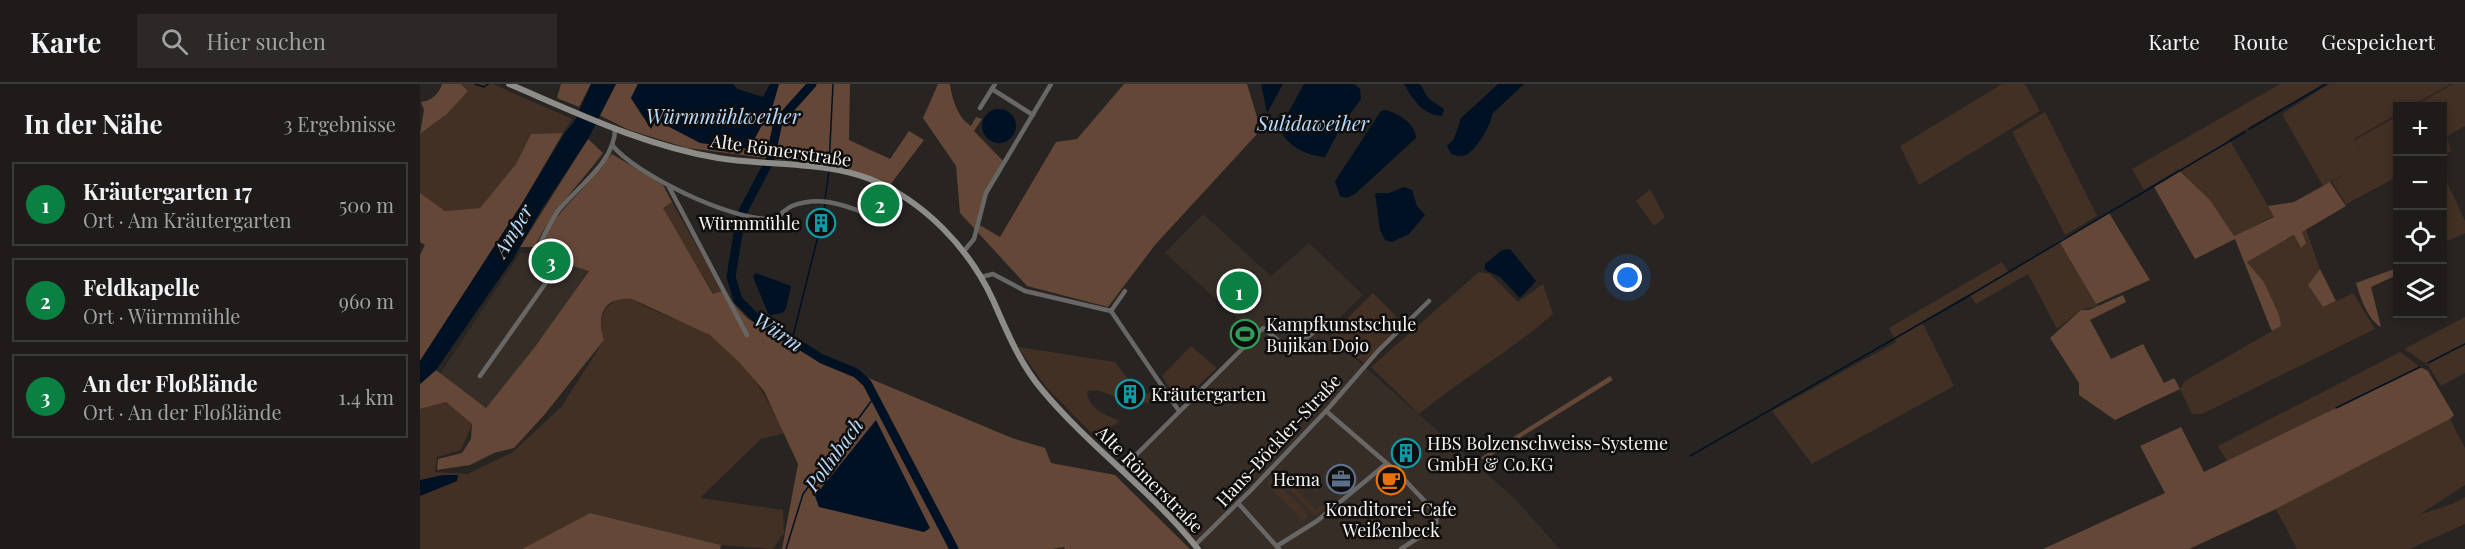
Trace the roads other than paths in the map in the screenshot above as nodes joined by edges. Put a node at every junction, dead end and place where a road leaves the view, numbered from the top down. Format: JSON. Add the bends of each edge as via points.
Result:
{"nodes":[{"id":1,"x":509,"y":84,"type":"edge"},
{"id":2,"x":1051,"y":84,"type":"edge"},
{"id":3,"x":994,"y":87,"type":"edge"},
{"id":4,"x":980,"y":108,"type":"dead end"},
{"id":5,"x":1033,"y":115,"type":"junction"},
{"id":6,"x":615,"y":128,"type":"junction"},
{"id":7,"x":612,"y":145,"type":"junction"},
{"id":8,"x":669,"y":187,"type":"junction"},
{"id":9,"x":876,"y":218,"type":"dead end"},
{"id":10,"x":964,"y":250,"type":"junction"},
{"id":11,"x":981,"y":277,"type":"junction"},
{"id":12,"x":1125,"y":291,"type":"dead end"},
{"id":13,"x":1429,"y":301,"type":"dead end"},
{"id":14,"x":1111,"y":311,"type":"junction"},
{"id":15,"x":1316,"y":330,"type":"dead end"},
{"id":16,"x":747,"y":336,"type":"dead end"},
{"id":17,"x":480,"y":376,"type":"dead end"},
{"id":18,"x":1179,"y":411,"type":"junction"},
{"id":19,"x":1326,"y":411,"type":"junction"},
{"id":20,"x":1386,"y":464,"type":"junction"},
{"id":21,"x":1121,"y":470,"type":"junction"},
{"id":22,"x":1238,"y":503,"type":"junction"},
{"id":23,"x":1196,"y":547,"type":"edge"},
{"id":24,"x":1278,"y":547,"type":"edge"},
{"id":25,"x":1401,"y":549,"type":"edge"}],
"edges":[{"from":1,"to":6,"type":"main road","name":"Alte Römerstraße"},
{"from":2,"to":5,"type":"street"},
{"from":3,"to":4,"type":"street"},
{"from":3,"to":5,"type":"street"},
{"from":5,"to":10,"type":"street","via":[[986,193],[974,239]]},
{"from":6,"to":7,"type":"street"},
{"from":6,"to":10,"type":"main road","name":"Alte Römerstraße","via":[[675,149],[853,174],[888,188],[932,220]]},
{"from":7,"to":8,"type":"street","via":[[620,156]]},
{"from":7,"to":17,"type":"street","via":[[546,229],[537,253],[545,284]]},
{"from":8,"to":9,"type":"street","via":[[768,219],[790,207],[818,201],[829,201]]},
{"from":8,"to":16,"type":"street"},
{"from":10,"to":11,"type":"main road","name":"Alte Römerstraße"},
{"from":11,"to":14,"type":"street","via":[[993,274],[1025,291]]},
{"from":11,"to":21,"type":"main road","name":"Alte Römerstraße","via":[[1033,379]]},
{"from":12,"to":14,"type":"street"},
{"from":13,"to":19,"type":"street","name":"Hans-Böckler-Straße","via":[[1379,350]]},
{"from":14,"to":18,"type":"street"},
{"from":15,"to":18,"type":"street","via":[[1291,351],[1263,328]]},
{"from":18,"to":21,"type":"street"},
{"from":19,"to":20,"type":"street"},
{"from":19,"to":22,"type":"street","name":"Hans-Böckler-Straße"},
{"from":20,"to":24,"type":"street","via":[[1326,514]]},
{"from":20,"to":25,"type":"street","via":[[1411,485],[1438,518],[1436,526]]},
{"from":21,"to":23,"type":"main road","name":"Alte Römerstraße"},
{"from":22,"to":23,"type":"street","name":"Hans-Böckler-Straße"},
{"from":22,"to":24,"type":"street"}]}
